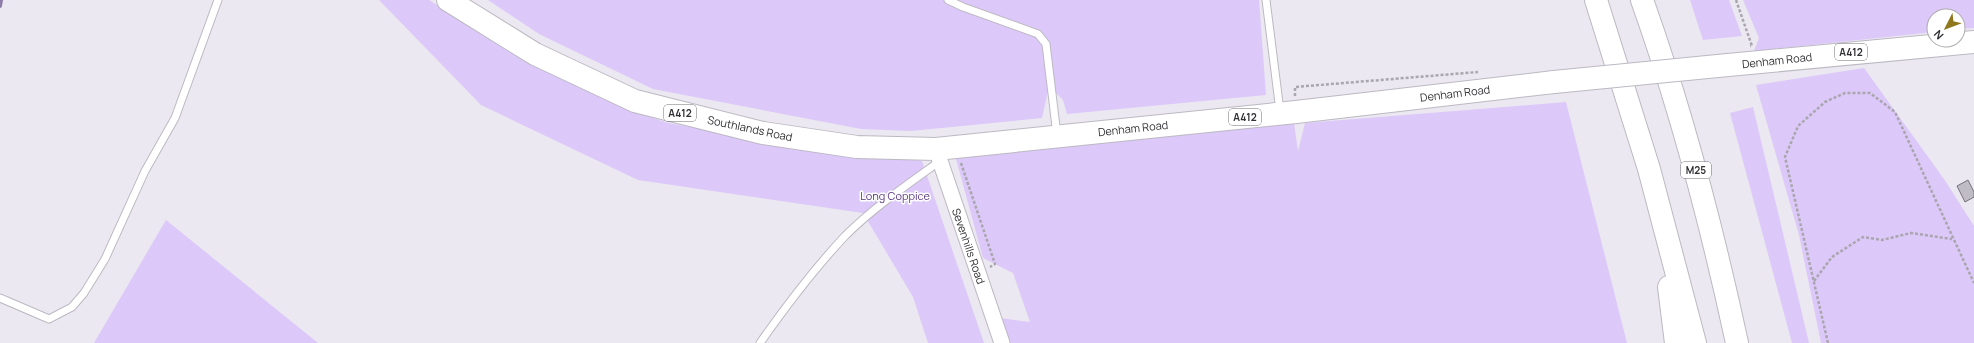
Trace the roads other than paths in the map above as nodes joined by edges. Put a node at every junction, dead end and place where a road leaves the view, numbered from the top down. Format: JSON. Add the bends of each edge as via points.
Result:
{"nodes":[{"id":1,"x":218,"y":0,"type":"edge"},
{"id":2,"x":448,"y":0,"type":"edge"},
{"id":3,"x":948,"y":0,"type":"edge"},
{"id":4,"x":1266,"y":0,"type":"edge"},
{"id":5,"x":1596,"y":0,"type":"edge"},
{"id":6,"x":1642,"y":0,"type":"edge"},
{"id":7,"x":1974,"y":42,"type":"edge"},
{"id":8,"x":1280,"y":113,"type":"junction"},
{"id":9,"x":1057,"y":135,"type":"junction"},
{"id":10,"x":938,"y":155,"type":"junction"},
{"id":11,"x":1657,"y":198,"type":"junction"},
{"id":12,"x":0,"y":298,"type":"edge"},
{"id":13,"x":760,"y":343,"type":"edge"},
{"id":14,"x":1002,"y":343,"type":"edge"},
{"id":15,"x":1676,"y":343,"type":"edge"},
{"id":16,"x":1695,"y":343,"type":"edge"},
{"id":17,"x":1738,"y":343,"type":"edge"}],
"edges":[{"from":1,"to":12,"type":"lane","via":[[175,118],[145,171],[106,259],[84,292],[72,307],[49,319]]},
{"from":2,"to":10,"type":"main road","name":"Southlands Road","number":"A412","via":[[535,54],[635,101],[763,133],[856,147]]},
{"from":3,"to":9,"type":"lane","via":[[1038,34],[1046,44]]},
{"from":4,"to":8,"type":"lane"},
{"from":5,"to":11,"type":"main road"},
{"from":6,"to":17,"type":"main road","number":"M25","via":[[1663,59],[1693,160]]},
{"from":7,"to":8,"type":"main road","name":"Denham Road","number":"A412","bridge":true,"via":[[1554,82]]},
{"from":8,"to":9,"type":"main road","name":"Denham Road","number":"A412"},
{"from":9,"to":10,"type":"main road","name":"Denham Road","number":"A412"},
{"from":10,"to":13,"type":"lane","via":[[846,236],[814,272]]},
{"from":10,"to":14,"type":"street","name":"Sevenhills Road"},
{"from":11,"to":15,"type":"main road"},
{"from":11,"to":16,"type":"main road"}]}
